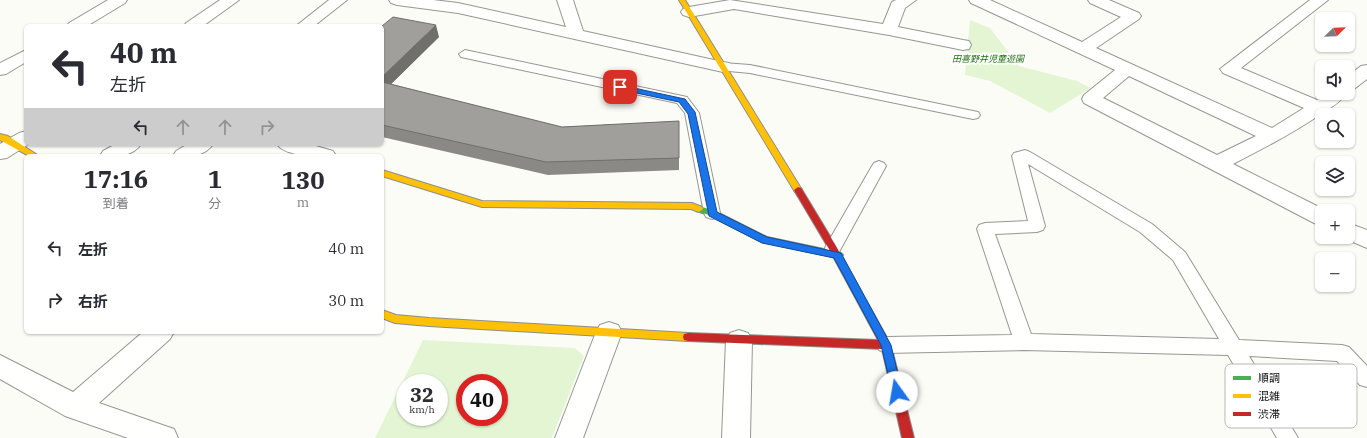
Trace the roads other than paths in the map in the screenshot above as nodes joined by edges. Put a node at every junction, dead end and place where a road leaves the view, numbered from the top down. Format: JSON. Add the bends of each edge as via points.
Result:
{"nodes":[{"id":1,"x":119,"y":0,"type":"edge"},
{"id":2,"x":231,"y":0,"type":"edge"},
{"id":3,"x":339,"y":0,"type":"edge"},
{"id":4,"x":397,"y":0,"type":"edge"},
{"id":5,"x":565,"y":0,"type":"edge"},
{"id":6,"x":908,"y":0,"type":"edge"},
{"id":7,"x":977,"y":0,"type":"edge"},
{"id":8,"x":1096,"y":0,"type":"edge"},
{"id":9,"x":1320,"y":0,"type":"edge"},
{"id":10,"x":458,"y":4,"type":"edge"},
{"id":11,"x":686,"y":6,"type":"edge"},
{"id":12,"x":78,"y":24,"type":"edge"},
{"id":13,"x":195,"y":24,"type":"edge"},
{"id":14,"x":307,"y":24,"type":"edge"},
{"id":15,"x":889,"y":30,"type":"junction"},
{"id":16,"x":576,"y":34,"type":"junction"},
{"id":17,"x":963,"y":45,"type":"dead end"},
{"id":18,"x":1082,"y":49,"type":"junction"},
{"id":19,"x":465,"y":54,"type":"dead end"},
{"id":20,"x":24,"y":56,"type":"edge"},
{"id":21,"x":723,"y":67,"type":"junction"},
{"id":22,"x":1127,"y":69,"type":"junction"},
{"id":23,"x":0,"y":70,"type":"edge"},
{"id":24,"x":1367,"y":70,"type":"edge"},
{"id":25,"x":1355,"y":79,"type":"edge"},
{"id":26,"x":1329,"y":100,"type":"edge"},
{"id":27,"x":1319,"y":108,"type":"joint"},
{"id":28,"x":1315,"y":110,"type":"edge"},
{"id":29,"x":973,"y":115,"type":"dead end"},
{"id":30,"x":1273,"y":136,"type":"junction"},
{"id":31,"x":10,"y":143,"type":"edge"},
{"id":32,"x":128,"y":146,"type":"edge"},
{"id":33,"x":200,"y":146,"type":"edge"},
{"id":34,"x":294,"y":146,"type":"edge"},
{"id":35,"x":31,"y":154,"type":"edge"},
{"id":36,"x":114,"y":154,"type":"edge"},
{"id":37,"x":186,"y":154,"type":"edge"},
{"id":38,"x":320,"y":154,"type":"edge"},
{"id":39,"x":1216,"y":164,"type":"junction"},
{"id":40,"x":879,"y":166,"type":"dead end"},
{"id":41,"x":384,"y":174,"type":"edge"},
{"id":42,"x":712,"y":213,"type":"junction"},
{"id":43,"x":1315,"y":214,"type":"edge"},
{"id":44,"x":1355,"y":234,"type":"edge"},
{"id":45,"x":1367,"y":240,"type":"edge"},
{"id":46,"x":836,"y":251,"type":"junction"},
{"id":47,"x":384,"y":315,"type":"edge"},
{"id":48,"x":609,"y":332,"type":"junction"},
{"id":49,"x":159,"y":334,"type":"edge"},
{"id":50,"x":739,"y":340,"type":"junction"},
{"id":51,"x":1024,"y":342,"type":"junction"},
{"id":52,"x":886,"y":345,"type":"junction"},
{"id":53,"x":1234,"y":347,"type":"junction"},
{"id":54,"x":1244,"y":364,"type":"edge"},
{"id":55,"x":1353,"y":364,"type":"edge"},
{"id":56,"x":0,"y":366,"type":"edge"},
{"id":57,"x":1357,"y":369,"type":"edge"},
{"id":58,"x":1367,"y":379,"type":"edge"},
{"id":59,"x":75,"y":407,"type":"junction"},
{"id":60,"x":1282,"y":428,"type":"edge"},
{"id":61,"x":164,"y":438,"type":"edge"},
{"id":62,"x":569,"y":438,"type":"edge"},
{"id":63,"x":736,"y":438,"type":"edge"},
{"id":64,"x":908,"y":438,"type":"edge"},
{"id":65,"x":1288,"y":438,"type":"edge"}],
"edges":[{"from":1,"to":12,"type":"street"},
{"from":2,"to":13,"type":"street"},
{"from":3,"to":14,"type":"street"},
{"from":4,"to":10,"type":"street"},
{"from":5,"to":16,"type":"street"},
{"from":6,"to":15,"type":"street","via":[[898,5]]},
{"from":7,"to":18,"type":"street"},
{"from":8,"to":18,"type":"street","via":[[1133,16]]},
{"from":9,"to":27,"type":"street","via":[[1229,69]]},
{"from":10,"to":16,"type":"street"},
{"from":11,"to":15,"type":"street","via":[[734,4]]},
{"from":11,"to":21,"type":"street"},
{"from":15,"to":17,"type":"street"},
{"from":16,"to":21,"type":"street"},
{"from":18,"to":22,"type":"street"},
{"from":19,"to":42,"type":"lane","via":[[682,100],[692,113]]},
{"from":20,"to":23,"type":"street"},
{"from":21,"to":29,"type":"lane","via":[[750,69]]},
{"from":21,"to":46,"type":"street"},
{"from":22,"to":30,"type":"street"},
{"from":22,"to":39,"type":"street","via":[[1091,99]]},
{"from":24,"to":25,"type":"street"},
{"from":26,"to":27,"type":"street"},
{"from":28,"to":30,"type":"street"},
{"from":30,"to":39,"type":"street"},
{"from":31,"to":35,"type":"street"},
{"from":32,"to":36,"type":"street"},
{"from":33,"to":37,"type":"street"},
{"from":34,"to":38,"type":"street"},
{"from":39,"to":43,"type":"street"},
{"from":40,"to":46,"type":"lane"},
{"from":41,"to":42,"type":"street","via":[[482,204],[692,206]]},
{"from":42,"to":46,"type":"street","via":[[765,240]]},
{"from":44,"to":45,"type":"street"},
{"from":46,"to":52,"type":"street"},
{"from":47,"to":48,"type":"street","via":[[395,319],[428,322]]},
{"from":48,"to":50,"type":"street"},
{"from":48,"to":62,"type":"street"},
{"from":49,"to":59,"type":"street"},
{"from":50,"to":52,"type":"street"},
{"from":50,"to":63,"type":"street"},
{"from":51,"to":52,"type":"lane"},
{"from":51,"to":53,"type":"lane"},
{"from":51,"to":53,"type":"lane","via":[[986,229],[1037,226],[1019,156],[1025,155],[1146,228],[1179,256]]},
{"from":52,"to":64,"type":"street"},
{"from":53,"to":54,"type":"lane"},
{"from":53,"to":55,"type":"lane","via":[[1342,353]]},
{"from":56,"to":59,"type":"street"},
{"from":57,"to":58,"type":"lane"},
{"from":59,"to":61,"type":"street"},
{"from":60,"to":65,"type":"lane"}]}
